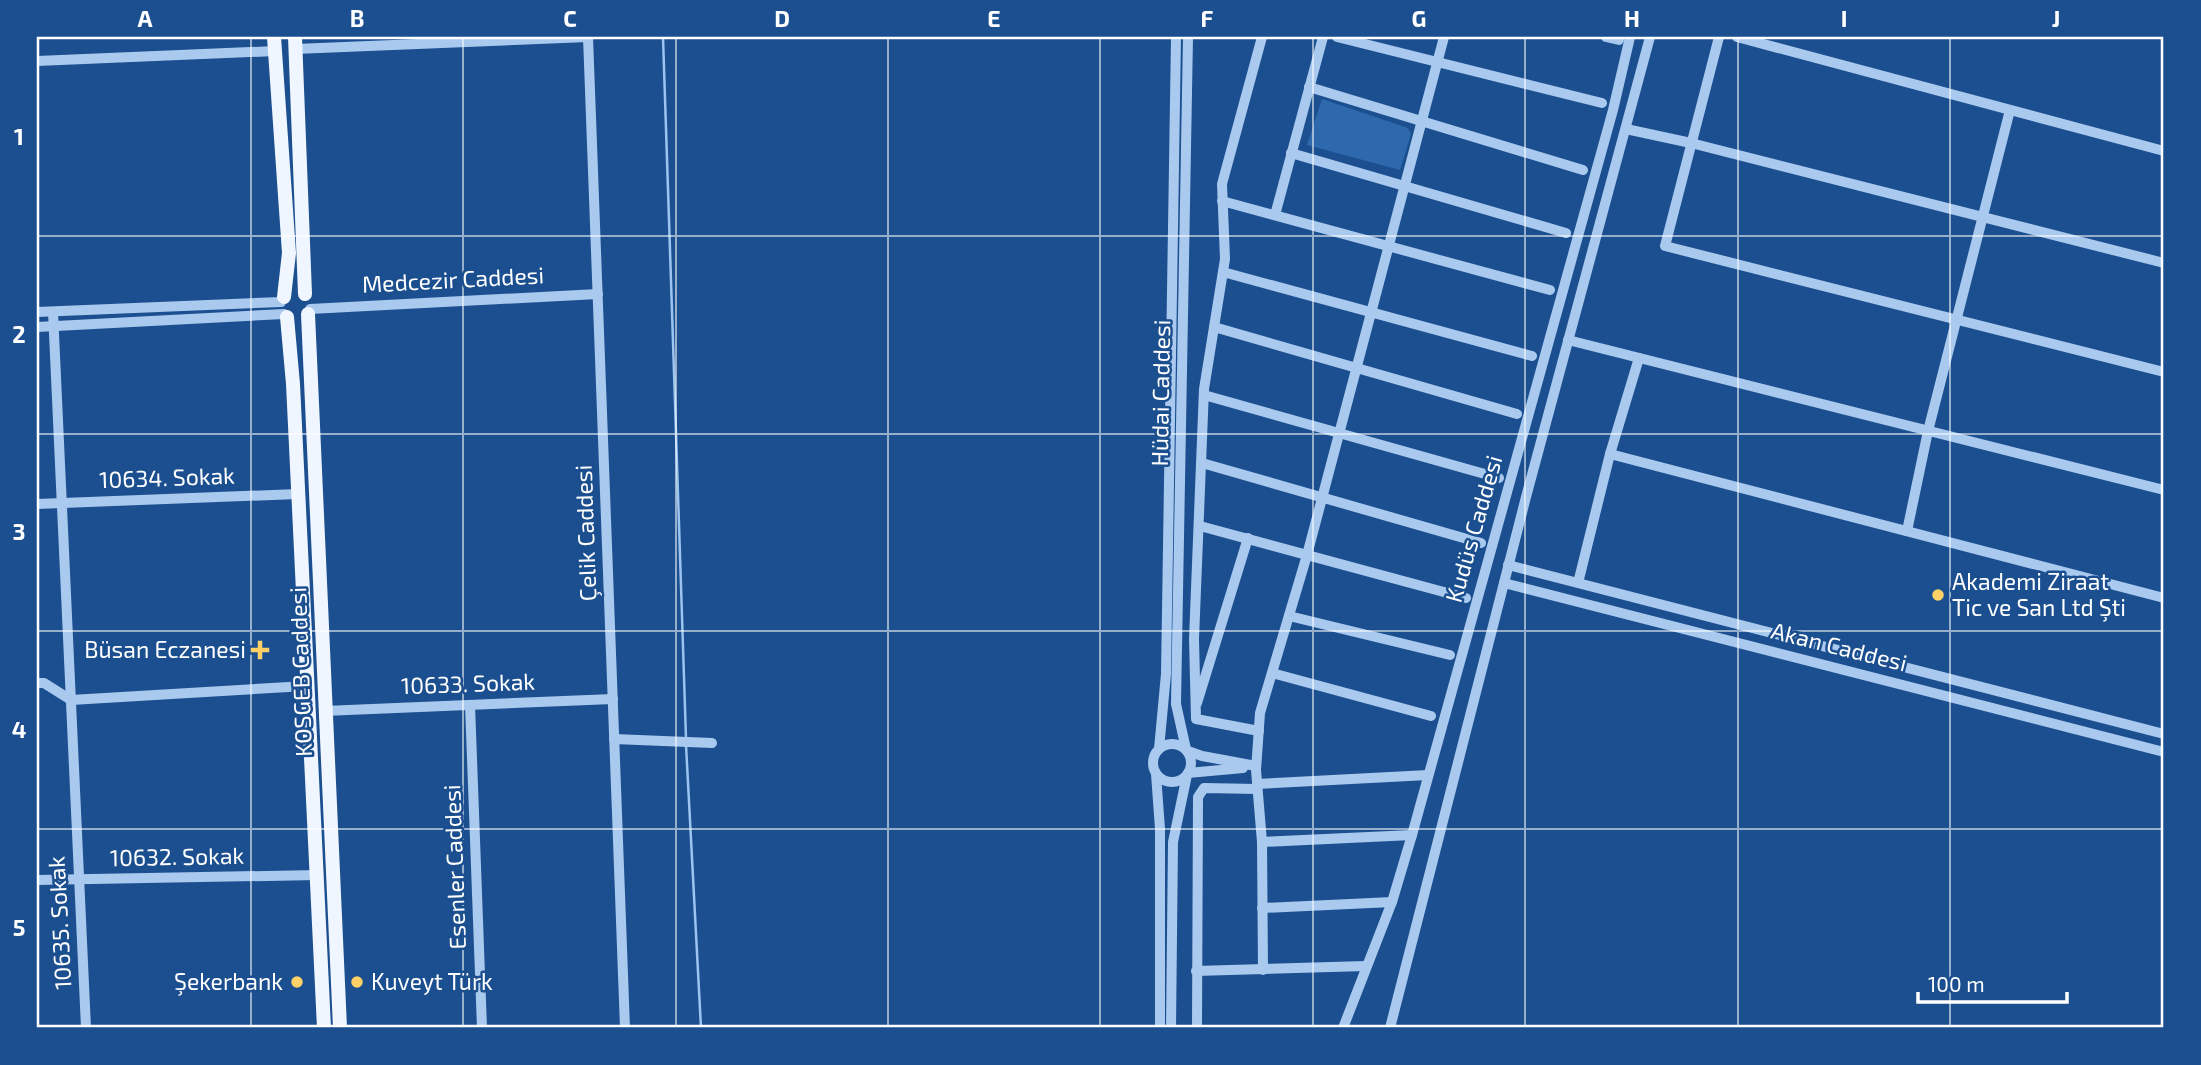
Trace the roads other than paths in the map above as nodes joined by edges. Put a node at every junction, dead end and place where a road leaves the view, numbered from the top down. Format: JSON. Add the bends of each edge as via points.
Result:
{"nodes":[{"id":1,"x":588,"y":37,"type":"edge"},
{"id":2,"x":1176,"y":37,"type":"edge"},
{"id":3,"x":1188,"y":37,"type":"edge"},
{"id":4,"x":1262,"y":37,"type":"edge"},
{"id":5,"x":1323,"y":37,"type":"edge"},
{"id":6,"x":1337,"y":37,"type":"edge"},
{"id":7,"x":1444,"y":37,"type":"edge"},
{"id":8,"x":1606,"y":37,"type":"edge"},
{"id":9,"x":1650,"y":37,"type":"edge"},
{"id":10,"x":1719,"y":37,"type":"edge"},
{"id":11,"x":1737,"y":37,"type":"edge"},
{"id":12,"x":1625,"y":38,"type":"edge"},
{"id":13,"x":295,"y":43,"type":"edge"},
{"id":14,"x":275,"y":44,"type":"edge"},
{"id":15,"x":37,"y":61,"type":"edge"},
{"id":16,"x":1437,"y":63,"type":"junction"},
{"id":17,"x":1309,"y":87,"type":"junction"},
{"id":18,"x":1602,"y":103,"type":"dead end"},
{"id":19,"x":2010,"y":110,"type":"junction"},
{"id":20,"x":1422,"y":122,"type":"junction"},
{"id":21,"x":1626,"y":129,"type":"junction"},
{"id":22,"x":1691,"y":143,"type":"junction"},
{"id":23,"x":2164,"y":151,"type":"edge"},
{"id":24,"x":1291,"y":153,"type":"junction"},
{"id":25,"x":1583,"y":170,"type":"dead end"},
{"id":26,"x":1404,"y":187,"type":"junction"},
{"id":27,"x":1222,"y":201,"type":"junction"},
{"id":28,"x":1275,"y":215,"type":"junction"},
{"id":29,"x":1983,"y":217,"type":"junction"},
{"id":30,"x":1566,"y":233,"type":"dead end"},
{"id":31,"x":1389,"y":246,"type":"junction"},
{"id":32,"x":2164,"y":263,"type":"edge"},
{"id":33,"x":1223,"y":272,"type":"junction"},
{"id":34,"x":1550,"y":290,"type":"dead end"},
{"id":35,"x":305,"y":294,"type":"junction"},
{"id":36,"x":598,"y":294,"type":"junction"},
{"id":37,"x":284,"y":308,"type":"junction"},
{"id":38,"x":309,"y":311,"type":"junction"},
{"id":39,"x":37,"y":312,"type":"edge"},
{"id":40,"x":53,"y":312,"type":"junction"},
{"id":41,"x":1371,"y":312,"type":"junction"},
{"id":42,"x":1956,"y":320,"type":"junction"},
{"id":43,"x":53,"y":326,"type":"junction"},
{"id":44,"x":37,"y":327,"type":"edge"},
{"id":45,"x":1214,"y":327,"type":"junction"},
{"id":46,"x":1567,"y":340,"type":"junction"},
{"id":47,"x":1532,"y":356,"type":"dead end"},
{"id":48,"x":1639,"y":358,"type":"junction"},
{"id":49,"x":1356,"y":368,"type":"junction"},
{"id":50,"x":2164,"y":372,"type":"edge"},
{"id":51,"x":1204,"y":395,"type":"junction"},
{"id":52,"x":1517,"y":414,"type":"dead end"},
{"id":53,"x":1928,"y":431,"type":"junction"},
{"id":54,"x":1339,"y":433,"type":"junction"},
{"id":55,"x":1610,"y":454,"type":"junction"},
{"id":56,"x":1202,"y":463,"type":"junction"},
{"id":57,"x":1499,"y":478,"type":"dead end"},
{"id":58,"x":2164,"y":490,"type":"edge"},
{"id":59,"x":298,"y":494,"type":"junction"},
{"id":60,"x":1322,"y":497,"type":"junction"},
{"id":61,"x":61,"y":503,"type":"junction"},
{"id":62,"x":37,"y":504,"type":"edge"},
{"id":63,"x":1200,"y":526,"type":"junction"},
{"id":64,"x":1907,"y":531,"type":"junction"},
{"id":65,"x":1248,"y":538,"type":"junction"},
{"id":66,"x":1481,"y":542,"type":"dead end"},
{"id":67,"x":1307,"y":555,"type":"junction"},
{"id":68,"x":1508,"y":565,"type":"junction"},
{"id":69,"x":1504,"y":583,"type":"junction"},
{"id":70,"x":1578,"y":583,"type":"junction"},
{"id":71,"x":1466,"y":598,"type":"dead end"},
{"id":72,"x":2164,"y":598,"type":"edge"},
{"id":73,"x":1289,"y":616,"type":"junction"},
{"id":74,"x":1450,"y":655,"type":"dead end"},
{"id":75,"x":1272,"y":673,"type":"junction"},
{"id":76,"x":37,"y":683,"type":"edge"},
{"id":77,"x":306,"y":686,"type":"junction"},
{"id":78,"x":613,"y":699,"type":"junction"},
{"id":79,"x":71,"y":700,"type":"junction"},
{"id":80,"x":470,"y":705,"type":"junction"},
{"id":81,"x":324,"y":711,"type":"junction"},
{"id":82,"x":1194,"y":712,"type":"junction"},
{"id":83,"x":1430,"y":716,"type":"dead end"},
{"id":84,"x":1259,"y":731,"type":"junction"},
{"id":85,"x":2164,"y":734,"type":"edge"},
{"id":86,"x":614,"y":739,"type":"junction"},
{"id":87,"x":712,"y":743,"type":"dead end"},
{"id":88,"x":1159,"y":749,"type":"junction"},
{"id":89,"x":1187,"y":750,"type":"junction"},
{"id":90,"x":2164,"y":752,"type":"edge"},
{"id":91,"x":1256,"y":766,"type":"junction"},
{"id":92,"x":1156,"y":774,"type":"junction"},
{"id":93,"x":1188,"y":774,"type":"junction"},
{"id":94,"x":1427,"y":775,"type":"junction"},
{"id":95,"x":1257,"y":786,"type":"junction"},
{"id":96,"x":1412,"y":835,"type":"junction"},
{"id":97,"x":1262,"y":842,"type":"junction"},
{"id":98,"x":318,"y":875,"type":"junction"},
{"id":99,"x":37,"y":880,"type":"edge"},
{"id":100,"x":79,"y":880,"type":"junction"},
{"id":101,"x":1392,"y":901,"type":"junction"},
{"id":102,"x":1262,"y":908,"type":"junction"},
{"id":103,"x":1366,"y":966,"type":"junction"},
{"id":104,"x":1263,"y":970,"type":"junction"},
{"id":105,"x":1196,"y":971,"type":"junction"},
{"id":106,"x":86,"y":1028,"type":"edge"},
{"id":107,"x":324,"y":1028,"type":"edge"},
{"id":108,"x":340,"y":1028,"type":"edge"},
{"id":109,"x":482,"y":1028,"type":"edge"},
{"id":110,"x":625,"y":1028,"type":"edge"},
{"id":111,"x":1160,"y":1028,"type":"edge"},
{"id":112,"x":1171,"y":1028,"type":"edge"},
{"id":113,"x":1197,"y":1028,"type":"edge"},
{"id":114,"x":1343,"y":1028,"type":"edge"},
{"id":115,"x":1390,"y":1028,"type":"edge"}],
"edges":[{"from":1,"to":13,"type":"street"},
{"from":1,"to":36,"type":"street","name":"Çelik Caddesi"},
{"from":2,"to":88,"type":"street","name":"Hüdai Caddesi","via":[[1166,674]]},
{"from":3,"to":89,"type":"street","name":"Hüdai Caddesi","via":[[1176,704]]},
{"from":4,"to":27,"type":"street","via":[[1222,184]]},
{"from":5,"to":17,"type":"street"},
{"from":6,"to":16,"type":"street"},
{"from":7,"to":16,"type":"street"},
{"from":8,"to":12,"type":"street"},
{"from":9,"to":21,"type":"street","name":"Kudüs Caddesi"},
{"from":10,"to":22,"type":"street"},
{"from":11,"to":19,"type":"street"},
{"from":12,"to":94,"type":"street","name":"Kudüs Caddesi","via":[[1613,110]]},
{"from":13,"to":35,"type":"main road"},
{"from":14,"to":15,"type":"street"},
{"from":14,"to":37,"type":"main road","name":"KOSGEB Caddesi","via":[[289,253]]},
{"from":16,"to":18,"type":"street"},
{"from":16,"to":20,"type":"street"},
{"from":17,"to":20,"type":"street"},
{"from":17,"to":24,"type":"street"},
{"from":19,"to":23,"type":"street"},
{"from":19,"to":29,"type":"street"},
{"from":20,"to":25,"type":"street"},
{"from":20,"to":26,"type":"street"},
{"from":21,"to":22,"type":"street"},
{"from":21,"to":46,"type":"street","name":"Kudüs Caddesi"},
{"from":22,"to":29,"type":"street"},
{"from":22,"to":42,"type":"street","via":[[1665,247]]},
{"from":24,"to":26,"type":"street"},
{"from":24,"to":28,"type":"street"},
{"from":26,"to":30,"type":"street"},
{"from":26,"to":31,"type":"street"},
{"from":27,"to":28,"type":"street"},
{"from":27,"to":33,"type":"street"},
{"from":28,"to":31,"type":"street"},
{"from":29,"to":32,"type":"street"},
{"from":29,"to":42,"type":"street"},
{"from":31,"to":34,"type":"street"},
{"from":31,"to":41,"type":"street"},
{"from":33,"to":41,"type":"street"},
{"from":33,"to":45,"type":"street"},
{"from":35,"to":37,"type":"main road","via":[[296,291]]},
{"from":35,"to":38,"type":"main road","name":"KOSGEB Caddesi"},
{"from":36,"to":38,"type":"street","name":"Medcezir Caddesi"},
{"from":36,"to":78,"type":"street","name":"Çelik Caddesi"},
{"from":37,"to":38,"type":"main road","via":[[301,320]]},
{"from":37,"to":40,"type":"street"},
{"from":37,"to":43,"type":"street"},
{"from":37,"to":59,"type":"main road","name":"KOSGEB Caddesi"},
{"from":38,"to":81,"type":"main road","name":"KOSGEB Caddesi"},
{"from":39,"to":40,"type":"street"},
{"from":40,"to":43,"type":"street","name":"10635. Sokak"},
{"from":41,"to":47,"type":"street"},
{"from":41,"to":49,"type":"street"},
{"from":42,"to":50,"type":"street"},
{"from":42,"to":53,"type":"street"},
{"from":43,"to":44,"type":"street"},
{"from":43,"to":61,"type":"street","name":"10635. Sokak"},
{"from":45,"to":49,"type":"street"},
{"from":45,"to":51,"type":"street"},
{"from":46,"to":48,"type":"street"},
{"from":46,"to":68,"type":"street","name":"Kudüs Caddesi"},
{"from":48,"to":53,"type":"street"},
{"from":48,"to":55,"type":"street"},
{"from":49,"to":52,"type":"street"},
{"from":49,"to":54,"type":"street"},
{"from":51,"to":54,"type":"street"},
{"from":51,"to":56,"type":"street"},
{"from":53,"to":58,"type":"street"},
{"from":53,"to":64,"type":"street"},
{"from":54,"to":57,"type":"street"},
{"from":54,"to":60,"type":"street"},
{"from":55,"to":64,"type":"street"},
{"from":55,"to":70,"type":"street"},
{"from":56,"to":60,"type":"street"},
{"from":56,"to":63,"type":"street"},
{"from":59,"to":61,"type":"street","name":"10634. Sokak"},
{"from":59,"to":77,"type":"main road","name":"KOSGEB Caddesi"},
{"from":60,"to":66,"type":"street"},
{"from":60,"to":67,"type":"street"},
{"from":61,"to":62,"type":"street","name":"10634. Sokak"},
{"from":61,"to":79,"type":"street","name":"10635. Sokak"},
{"from":63,"to":65,"type":"street"},
{"from":63,"to":82,"type":"street"},
{"from":64,"to":72,"type":"street"},
{"from":65,"to":67,"type":"street"},
{"from":65,"to":82,"type":"street"},
{"from":67,"to":71,"type":"street"},
{"from":67,"to":73,"type":"street"},
{"from":68,"to":69,"type":"street","name":"Kudüs Caddesi"},
{"from":68,"to":70,"type":"street","name":"Akan Caddesi"},
{"from":69,"to":90,"type":"street","name":"Akan Caddesi"},
{"from":69,"to":115,"type":"street","name":"Kudüs Caddesi"},
{"from":70,"to":85,"type":"street","name":"Akan Caddesi"},
{"from":73,"to":74,"type":"street"},
{"from":73,"to":75,"type":"street"},
{"from":75,"to":83,"type":"street"},
{"from":75,"to":84,"type":"street"},
{"from":76,"to":79,"type":"street"},
{"from":77,"to":79,"type":"street"},
{"from":77,"to":98,"type":"main road","name":"KOSGEB Caddesi"},
{"from":78,"to":80,"type":"street","name":"10633. Sokak"},
{"from":78,"to":86,"type":"street","name":"Çelik Caddesi"},
{"from":79,"to":100,"type":"street","name":"10635. Sokak"},
{"from":80,"to":81,"type":"street","name":"10633. Sokak"},
{"from":80,"to":109,"type":"street","name":"Esenler Caddesi"},
{"from":81,"to":108,"type":"main road","name":"KOSGEB Caddesi"},
{"from":82,"to":84,"type":"street","via":[[1196,719]]},
{"from":84,"to":91,"type":"street"},
{"from":86,"to":87,"type":"street"},
{"from":86,"to":110,"type":"street","name":"Çelik Caddesi"},
{"from":88,"to":89,"type":"street","via":[[1174,743]]},
{"from":88,"to":92,"type":"street","via":[[1153,762]]},
{"from":89,"to":91,"type":"street"},
{"from":89,"to":93,"type":"street"},
{"from":91,"to":93,"type":"street"},
{"from":91,"to":95,"type":"street"},
{"from":92,"to":93,"type":"street","via":[[1172,782]]},
{"from":92,"to":111,"type":"street"},
{"from":93,"to":112,"type":"street","via":[[1173,842]]},
{"from":94,"to":95,"type":"street"},
{"from":94,"to":96,"type":"street","name":"Kudüs Caddesi"},
{"from":95,"to":97,"type":"street"},
{"from":95,"to":105,"type":"street","via":[[1204,788],[1198,797]]},
{"from":96,"to":97,"type":"street"},
{"from":96,"to":101,"type":"street","name":"Kudüs Caddesi"},
{"from":97,"to":102,"type":"street"},
{"from":98,"to":100,"type":"street","name":"10632. Sokak"},
{"from":98,"to":107,"type":"main road","name":"KOSGEB Caddesi"},
{"from":99,"to":100,"type":"street","name":"10632. Sokak"},
{"from":100,"to":106,"type":"street","name":"10635. Sokak"},
{"from":101,"to":102,"type":"street"},
{"from":101,"to":103,"type":"street","name":"Kudüs Caddesi"},
{"from":102,"to":104,"type":"street"},
{"from":103,"to":104,"type":"street"},
{"from":103,"to":114,"type":"street","name":"Kudüs Caddesi"},
{"from":104,"to":105,"type":"street"},
{"from":105,"to":113,"type":"street"}]}
